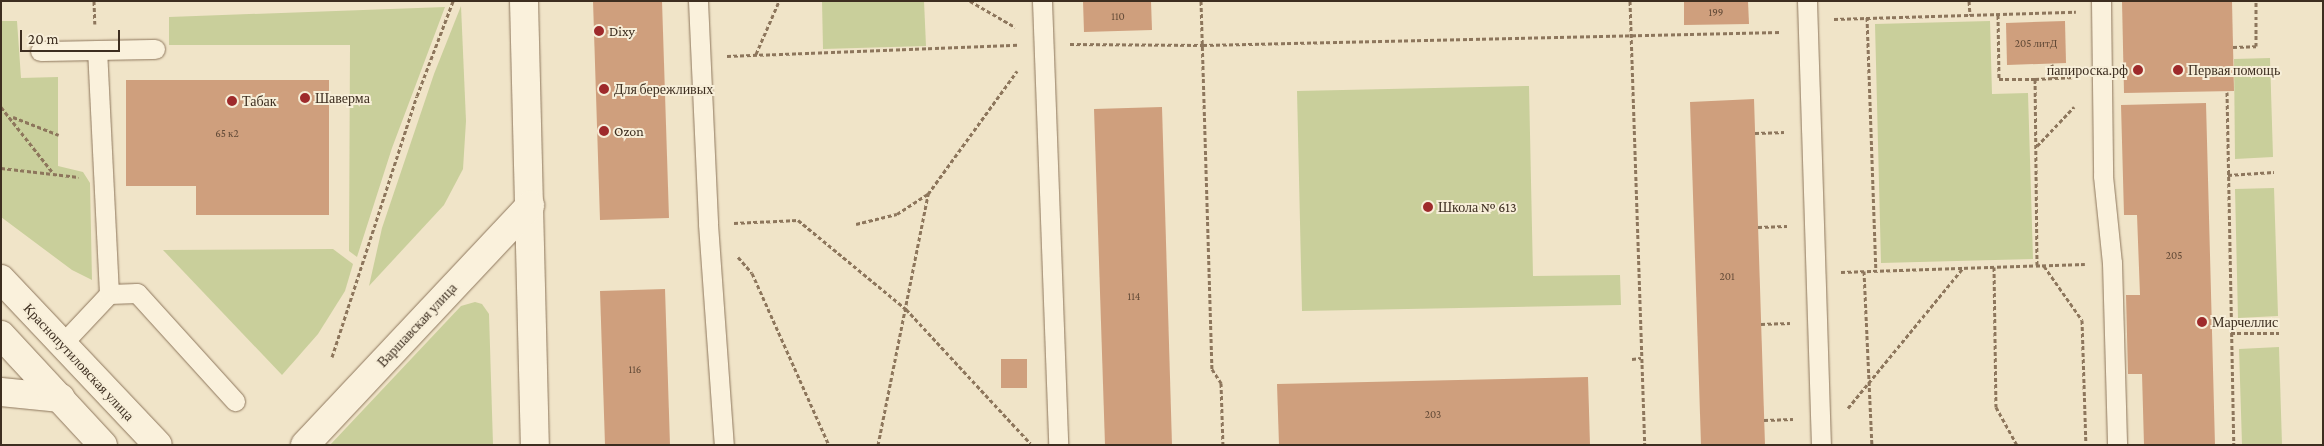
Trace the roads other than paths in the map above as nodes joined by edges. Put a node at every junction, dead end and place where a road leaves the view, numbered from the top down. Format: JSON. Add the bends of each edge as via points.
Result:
{"nodes":[{"id":1,"x":524,"y":1,"type":"edge"},
{"id":2,"x":698,"y":1,"type":"edge"},
{"id":3,"x":1042,"y":1,"type":"edge"},
{"id":4,"x":1807,"y":1,"type":"edge"},
{"id":5,"x":2101,"y":1,"type":"edge"},
{"id":6,"x":155,"y":49,"type":"dead end"},
{"id":7,"x":97,"y":50,"type":"junction"},
{"id":8,"x":40,"y":52,"type":"dead end"},
{"id":9,"x":530,"y":205,"type":"junction"},
{"id":10,"x":1,"y":279,"type":"edge"},
{"id":11,"x":109,"y":294,"type":"junction"},
{"id":12,"x":1,"y":334,"type":"edge"},
{"id":13,"x":62,"y":344,"type":"junction"},
{"id":14,"x":1,"y":392,"type":"edge"},
{"id":15,"x":61,"y":398,"type":"junction"},
{"id":16,"x":235,"y":401,"type":"dead end"},
{"id":17,"x":103,"y":445,"type":"edge"},
{"id":18,"x":158,"y":445,"type":"edge"},
{"id":19,"x":305,"y":445,"type":"edge"},
{"id":20,"x":536,"y":445,"type":"edge"},
{"id":21,"x":724,"y":445,"type":"edge"},
{"id":22,"x":1058,"y":445,"type":"edge"},
{"id":23,"x":1821,"y":445,"type":"edge"},
{"id":24,"x":2117,"y":445,"type":"edge"}],
"edges":[{"from":1,"to":9,"type":"street"},
{"from":2,"to":21,"type":"lane","via":[[708,224]]},
{"from":3,"to":22,"type":"lane","via":[[1035,44]]},
{"from":4,"to":23,"type":"lane"},
{"from":5,"to":24,"type":"lane","via":[[2103,176],[2112,263]]},
{"from":6,"to":7,"type":"lane"},
{"from":7,"to":8,"type":"lane"},
{"from":7,"to":11,"type":"lane"},
{"from":9,"to":19,"type":"street","name":"Варшавская улица"},
{"from":9,"to":20,"type":"street"},
{"from":10,"to":13,"type":"street","name":"Краснопутиловская улица"},
{"from":11,"to":13,"type":"lane"},
{"from":11,"to":16,"type":"lane","via":[[137,294]]},
{"from":12,"to":15,"type":"street"},
{"from":13,"to":18,"type":"street","name":"Краснопутиловская улица"},
{"from":14,"to":15,"type":"street"},
{"from":15,"to":17,"type":"street"}]}
